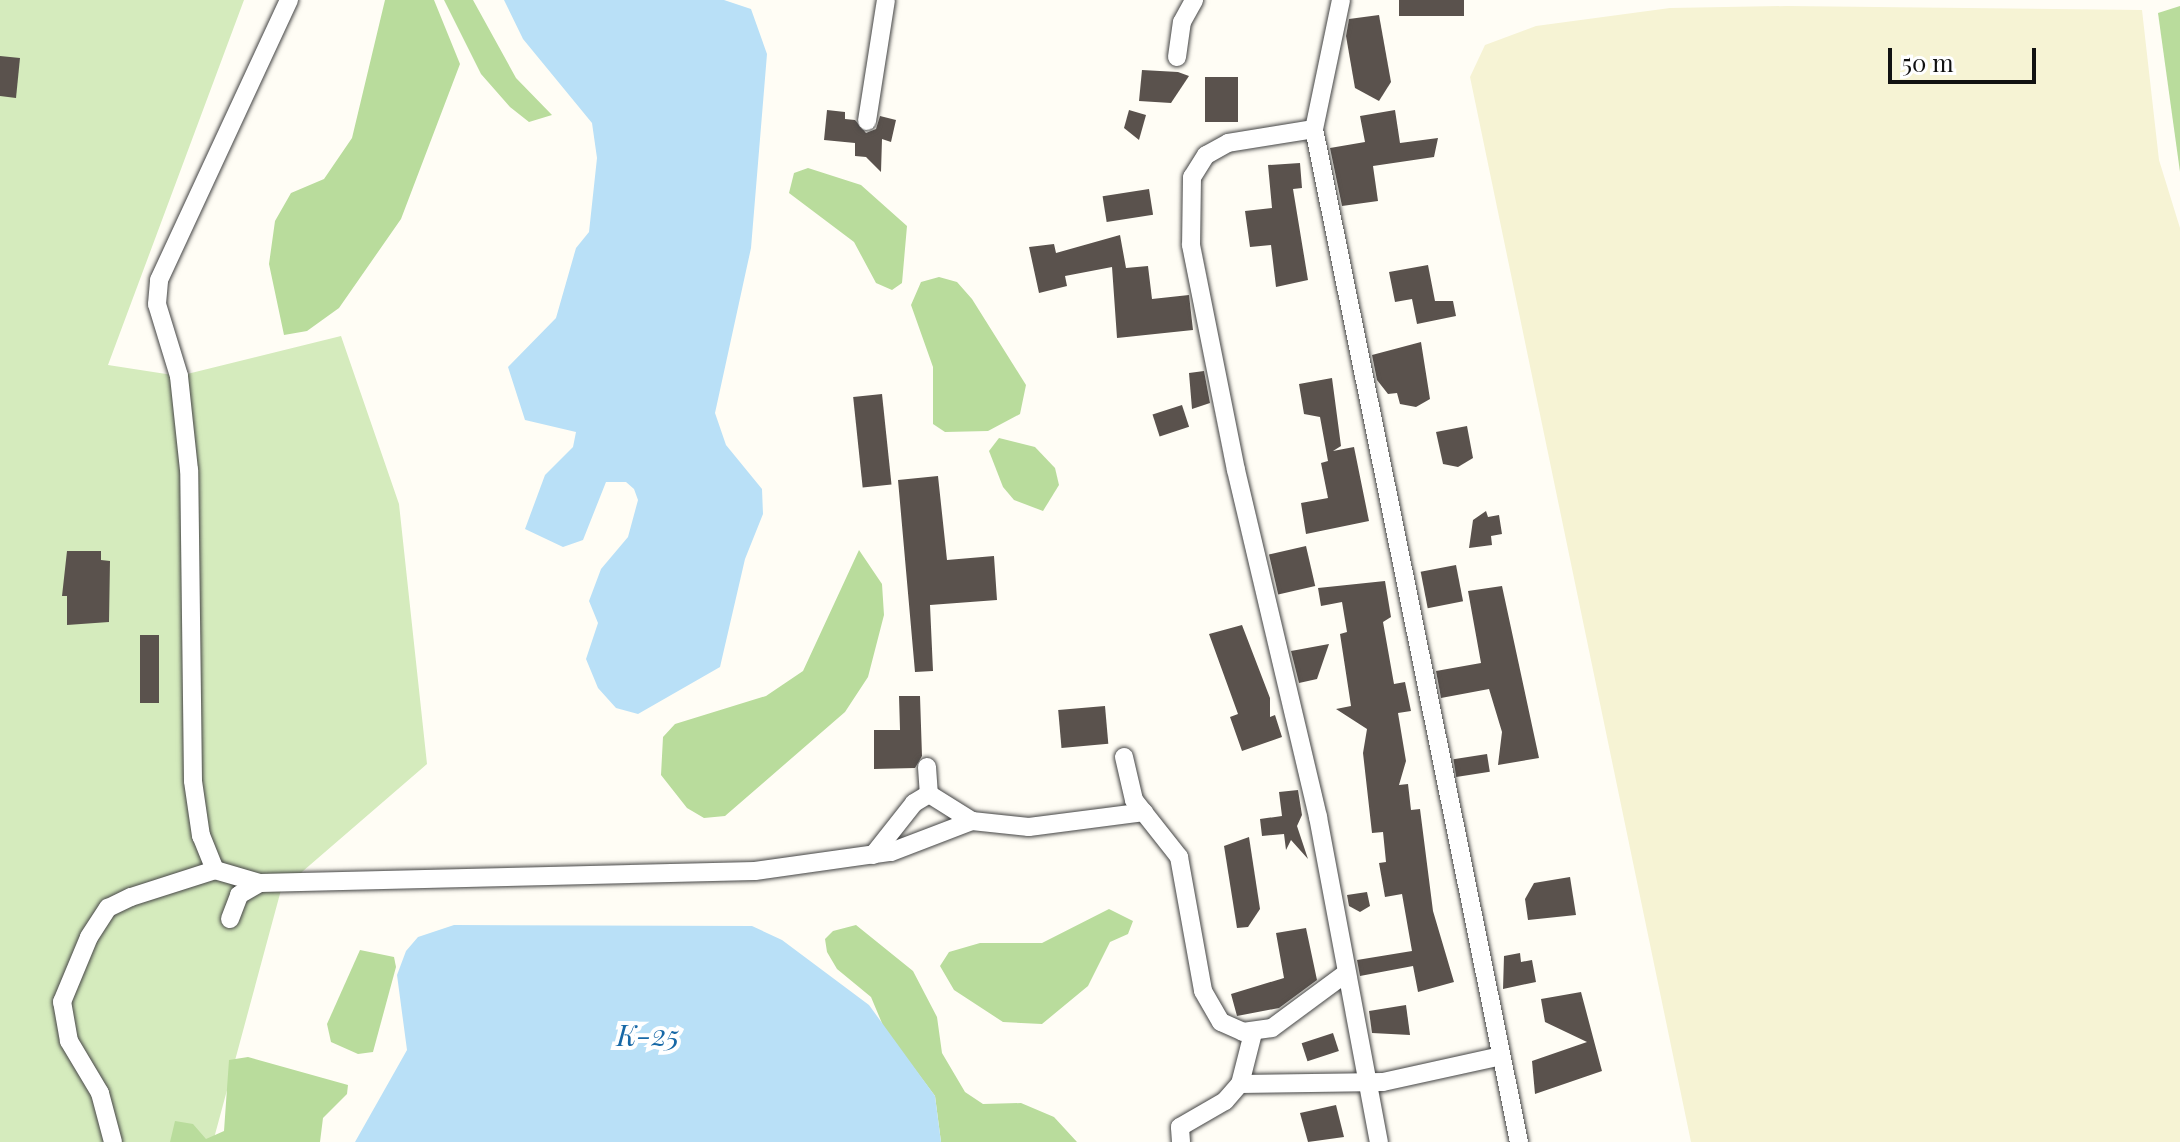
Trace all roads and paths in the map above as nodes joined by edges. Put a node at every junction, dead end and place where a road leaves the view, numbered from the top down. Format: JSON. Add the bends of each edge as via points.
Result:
{"nodes":[{"id":1,"x":289,"y":0,"type":"edge"},
{"id":2,"x":886,"y":0,"type":"edge"},
{"id":3,"x":1194,"y":0,"type":"edge"},
{"id":4,"x":1341,"y":0,"type":"edge"},
{"id":5,"x":1177,"y":57,"type":"dead end"},
{"id":6,"x":867,"y":121,"type":"dead end"},
{"id":7,"x":1314,"y":129,"type":"junction"},
{"id":8,"x":1124,"y":757,"type":"dead end"},
{"id":9,"x":927,"y":767,"type":"dead end"},
{"id":10,"x":929,"y":794,"type":"junction"},
{"id":11,"x":1144,"y":812,"type":"junction"},
{"id":12,"x":972,"y":821,"type":"junction"},
{"id":13,"x":873,"y":855,"type":"junction"},
{"id":14,"x":215,"y":870,"type":"junction"},
{"id":15,"x":260,"y":883,"type":"junction"},
{"id":16,"x":230,"y":919,"type":"dead end"},
{"id":17,"x":1345,"y":974,"type":"junction"},
{"id":18,"x":1253,"y":1033,"type":"junction"},
{"id":19,"x":1497,"y":1057,"type":"junction"},
{"id":20,"x":1366,"y":1083,"type":"junction"},
{"id":21,"x":1240,"y":1084,"type":"junction"},
{"id":22,"x":113,"y":1142,"type":"edge"},
{"id":23,"x":1181,"y":1142,"type":"edge"},
{"id":24,"x":1379,"y":1142,"type":"edge"},
{"id":25,"x":1519,"y":1142,"type":"edge"}],
"edges":[{"from":1,"to":14,"type":"street","via":[[159,280],[157,304],[179,376],[189,470],[193,781],[201,836]]},
{"from":2,"to":6,"type":"street"},
{"from":3,"to":5,"type":"street","via":[[1182,22]]},
{"from":4,"to":7,"type":"street"},
{"from":7,"to":17,"type":"street","via":[[1228,143],[1206,155],[1192,177],[1191,245],[1236,470],[1318,817]]},
{"from":7,"to":19,"type":"street"},
{"from":8,"to":11,"type":"street","via":[[1125,777]]},
{"from":9,"to":10,"type":"street"},
{"from":10,"to":12,"type":"street"},
{"from":10,"to":13,"type":"street","via":[[914,803]]},
{"from":11,"to":12,"type":"street","via":[[1029,827]]},
{"from":11,"to":18,"type":"street","via":[[1170,840],[1185,874],[1207,1002],[1221,1022]]},
{"from":12,"to":13,"type":"street"},
{"from":13,"to":15,"type":"street","via":[[667,876]]},
{"from":14,"to":15,"type":"street"},
{"from":14,"to":22,"type":"street","via":[[108,908],[71,973],[63,1020],[100,1093]]},
{"from":15,"to":16,"type":"street","via":[[239,895]]},
{"from":17,"to":18,"type":"street","via":[[1272,1028]]},
{"from":17,"to":20,"type":"street"},
{"from":18,"to":21,"type":"street"},
{"from":19,"to":20,"type":"street"},
{"from":19,"to":25,"type":"street"},
{"from":20,"to":21,"type":"street"},
{"from":20,"to":24,"type":"street"},
{"from":21,"to":23,"type":"street","via":[[1225,1101],[1180,1127]]}]}
